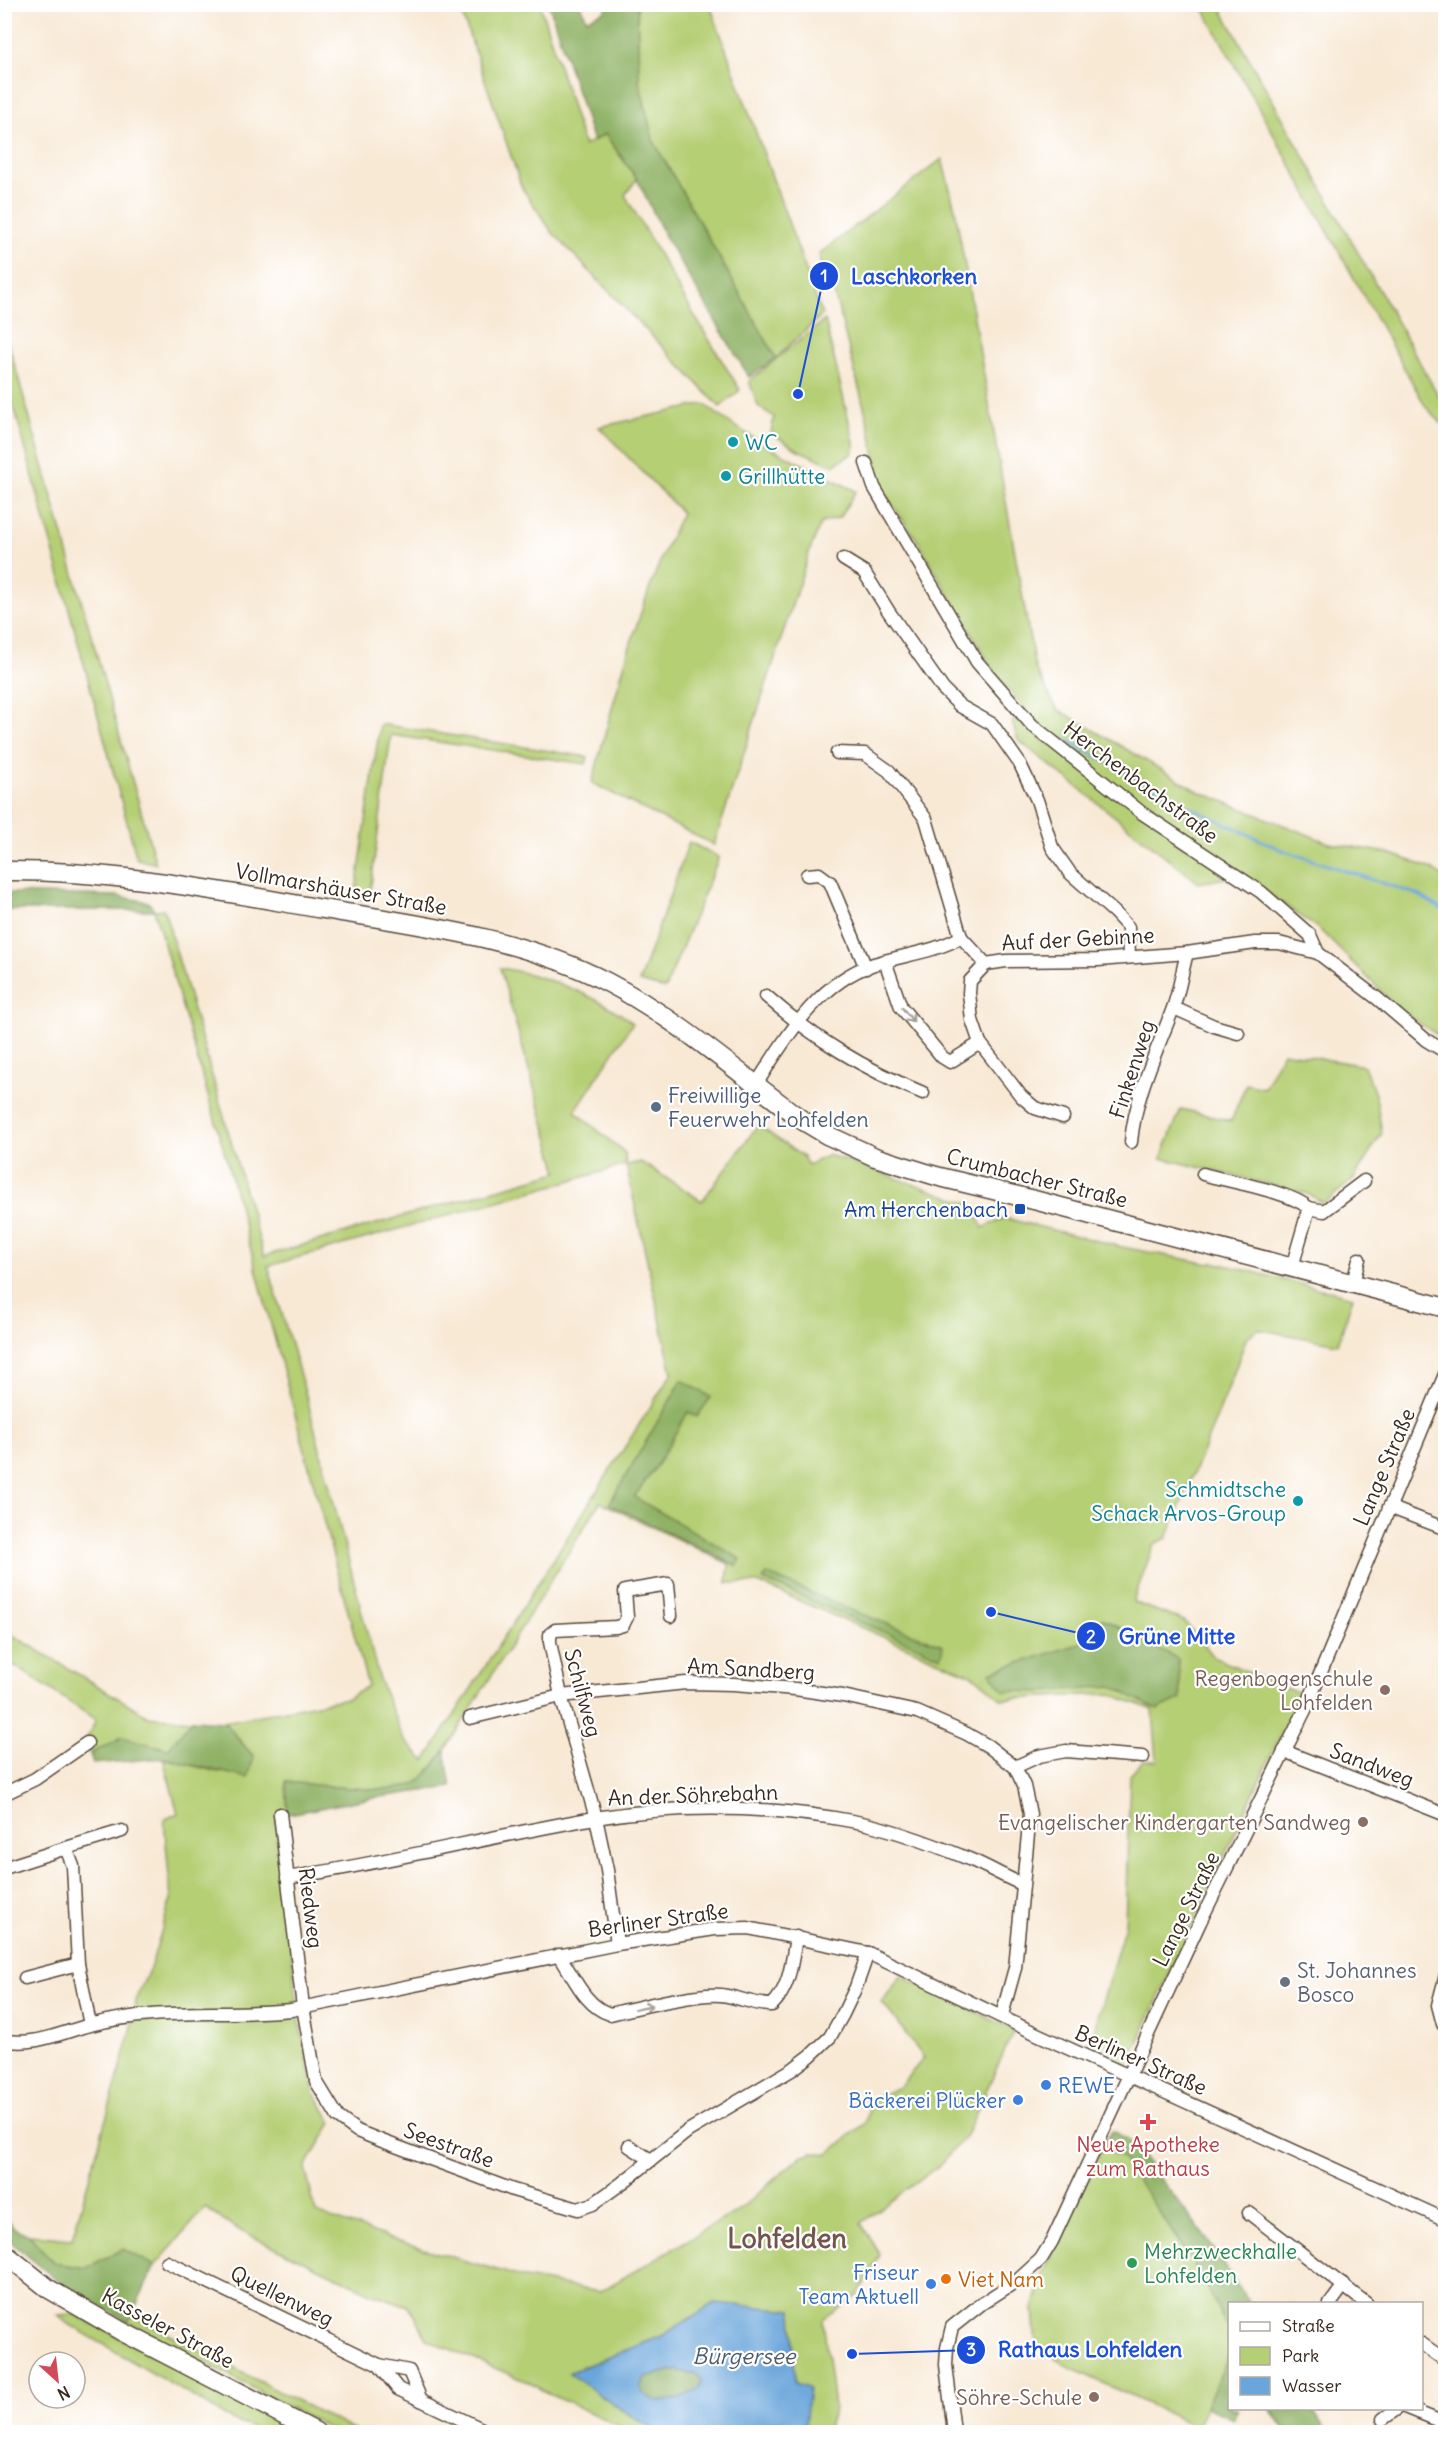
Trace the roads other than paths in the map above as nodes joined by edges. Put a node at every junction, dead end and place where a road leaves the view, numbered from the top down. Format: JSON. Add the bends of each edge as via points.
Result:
{"nodes":[{"id":1,"x":866,"y":463,"type":"dead end"},
{"id":2,"x":843,"y":559,"type":"dead end"},
{"id":3,"x":837,"y":753,"type":"dead end"},
{"id":4,"x":4,"y":871,"type":"edge"},
{"id":5,"x":807,"y":874,"type":"dead end"},
{"id":6,"x":962,"y":937,"type":"junction"},
{"id":7,"x":1187,"y":953,"type":"junction"},
{"id":8,"x":1318,"y":953,"type":"junction"},
{"id":9,"x":1129,"y":957,"type":"junction"},
{"id":10,"x":885,"y":961,"type":"junction"},
{"id":11,"x":986,"y":964,"type":"junction"},
{"id":12,"x":866,"y":968,"type":"junction"},
{"id":13,"x":766,"y":996,"type":"dead end"},
{"id":14,"x":1174,"y":1008,"type":"junction"},
{"id":15,"x":655,"y":1009,"type":"joint"},
{"id":16,"x":798,"y":1024,"type":"junction"},
{"id":17,"x":1238,"y":1033,"type":"dead end"},
{"id":18,"x":980,"y":1043,"type":"junction"},
{"id":19,"x":1446,"y":1052,"type":"edge"},
{"id":20,"x":755,"y":1086,"type":"junction"},
{"id":21,"x":922,"y":1093,"type":"dead end"},
{"id":22,"x":1063,"y":1117,"type":"dead end"},
{"id":23,"x":1131,"y":1142,"type":"dead end"},
{"id":24,"x":1203,"y":1174,"type":"dead end"},
{"id":25,"x":1364,"y":1181,"type":"dead end"},
{"id":26,"x":1309,"y":1208,"type":"junction"},
{"id":27,"x":1359,"y":1259,"type":"dead end"},
{"id":28,"x":1292,"y":1267,"type":"junction"},
{"id":29,"x":1353,"y":1283,"type":"junction"},
{"id":30,"x":1446,"y":1308,"type":"edge"},
{"id":31,"x":1446,"y":1372,"type":"edge"},
{"id":32,"x":1389,"y":1507,"type":"junction"},
{"id":33,"x":1446,"y":1529,"type":"edge"},
{"id":34,"x":671,"y":1616,"type":"dead end"},
{"id":35,"x":561,"y":1696,"type":"junction"},
{"id":36,"x":470,"y":1718,"type":"dead end"},
{"id":37,"x":87,"y":1743,"type":"dead end"},
{"id":38,"x":1284,"y":1751,"type":"junction"},
{"id":39,"x":1143,"y":1757,"type":"dead end"},
{"id":40,"x":1015,"y":1767,"type":"junction"},
{"id":41,"x":4,"y":1794,"type":"edge"},
{"id":42,"x":280,"y":1814,"type":"dead end"},
{"id":43,"x":1446,"y":1815,"type":"edge"},
{"id":44,"x":596,"y":1818,"type":"junction"},
{"id":45,"x":122,"y":1831,"type":"dead end"},
{"id":46,"x":66,"y":1848,"type":"junction"},
{"id":47,"x":4,"y":1868,"type":"edge"},
{"id":48,"x":287,"y":1878,"type":"junction"},
{"id":49,"x":1022,"y":1884,"type":"junction"},
{"id":50,"x":796,"y":1937,"type":"junction"},
{"id":51,"x":617,"y":1944,"type":"junction"},
{"id":52,"x":868,"y":1953,"type":"junction"},
{"id":53,"x":559,"y":1955,"type":"junction"},
{"id":54,"x":78,"y":1964,"type":"junction"},
{"id":55,"x":1446,"y":1975,"type":"edge"},
{"id":56,"x":25,"y":1978,"type":"dead end"},
{"id":57,"x":303,"y":2007,"type":"junction"},
{"id":58,"x":1002,"y":2015,"type":"junction"},
{"id":59,"x":90,"y":2025,"type":"junction"},
{"id":60,"x":1446,"y":2025,"type":"edge"},
{"id":61,"x":4,"y":2040,"type":"edge"},
{"id":62,"x":1129,"y":2076,"type":"junction"},
{"id":63,"x":629,"y":2146,"type":"dead end"},
{"id":64,"x":651,"y":2160,"type":"junction"},
{"id":65,"x":1249,"y":2213,"type":"dead end"},
{"id":66,"x":1446,"y":2220,"type":"edge"},
{"id":67,"x":4,"y":2253,"type":"edge"},
{"id":68,"x":167,"y":2262,"type":"dead end"},
{"id":69,"x":1344,"y":2285,"type":"junction"},
{"id":70,"x":1331,"y":2302,"type":"edge"},
{"id":71,"x":1365,"y":2302,"type":"edge"},
{"id":72,"x":1423,"y":2345,"type":"edge"},
{"id":73,"x":1446,"y":2361,"type":"edge"},
{"id":74,"x":379,"y":2365,"type":"junction"},
{"id":75,"x":422,"y":2400,"type":"junction"},
{"id":76,"x":1397,"y":2410,"type":"edge"},
{"id":77,"x":1409,"y":2410,"type":"edge"},
{"id":78,"x":1383,"y":2420,"type":"dead end"},
{"id":79,"x":1444,"y":2424,"type":"edge"},
{"id":80,"x":316,"y":2433,"type":"edge"},
{"id":81,"x":488,"y":2433,"type":"edge"},
{"id":82,"x":954,"y":2433,"type":"edge"}],
"edges":[{"from":1,"to":8,"type":"street","name":"Herchenbachstraße","via":[[874,487],[977,662],[1032,725],[1142,813],[1261,892],[1310,935]]},
{"from":2,"to":9,"type":"street","via":[[864,572],[943,689],[960,706],[992,724],[1020,764],[1052,847],[1070,873],[1128,927]]},
{"from":3,"to":6,"type":"street","via":[[865,753],[889,771],[926,819]]},
{"from":4,"to":15,"type":"main road","name":"Vollmarshäuser Straße","via":[[107,874],[446,930],[549,956]]},
{"from":5,"to":12,"type":"street","via":[[819,874],[830,882]]},
{"from":6,"to":10,"type":"street","via":[[947,945]]},
{"from":6,"to":11,"type":"street","name":"Auf der Gebinne"},
{"from":7,"to":8,"type":"street","via":[[1223,946],[1279,943]]},
{"from":7,"to":9,"type":"street","name":"Auf der Gebinne"},
{"from":7,"to":14,"type":"street","name":"Finkenweg"},
{"from":8,"to":19,"type":"street","name":"Herchenbachstraße"},
{"from":9,"to":11,"type":"street","name":"Auf der Gebinne"},
{"from":10,"to":12,"type":"street"},
{"from":10,"to":18,"type":"street","one_way":true,"via":[[901,1006],[942,1057],[950,1062]]},
{"from":11,"to":18,"type":"street","via":[[970,981],[972,1020]]},
{"from":12,"to":16,"type":"street","via":[[843,979],[815,1002]]},
{"from":13,"to":16,"type":"street"},
{"from":14,"to":17,"type":"street","name":"Finkenweg"},
{"from":14,"to":23,"type":"street","name":"Finkenweg","via":[[1139,1098]]},
{"from":15,"to":20,"type":"main road","name":"Crumbacher Straße"},
{"from":16,"to":20,"type":"street"},
{"from":16,"to":21,"type":"street","via":[[881,1075]]},
{"from":18,"to":22,"type":"street","via":[[1021,1096],[1035,1108]]},
{"from":20,"to":28,"type":"main road","name":"Crumbacher Straße","via":[[802,1120],[875,1157]]},
{"from":24,"to":26,"type":"street","via":[[1287,1197]]},
{"from":25,"to":26,"type":"street","via":[[1324,1211]]},
{"from":26,"to":28,"type":"street"},
{"from":27,"to":29,"type":"street"},
{"from":28,"to":29,"type":"main road","name":"Crumbacher Straße"},
{"from":29,"to":30,"type":"main road","name":"Crumbacher Straße"},
{"from":31,"to":32,"type":"street","name":"Lange Straße"},
{"from":32,"to":33,"type":"street"},
{"from":32,"to":38,"type":"street","name":"Lange Straße"},
{"from":34,"to":35,"type":"street","name":"Schilfweg","via":[[668,1584],[625,1591],[627,1617],[623,1625],[555,1630],[550,1634],[550,1642]]},
{"from":35,"to":36,"type":"street","name":"Am Sandberg"},
{"from":35,"to":40,"type":"street","name":"Am Sandberg","via":[[686,1683],[780,1687],[843,1696],[917,1712],[967,1734]]},
{"from":35,"to":44,"type":"street","name":"Schilfweg"},
{"from":37,"to":41,"type":"street","via":[[35,1779]]},
{"from":38,"to":43,"type":"street","name":"Sandweg"},
{"from":38,"to":62,"type":"street","name":"Lange Straße"},
{"from":39,"to":40,"type":"street","via":[[1066,1752],[1039,1756]]},
{"from":40,"to":49,"type":"street","via":[[1030,1814]]},
{"from":42,"to":48,"type":"street","name":"Riedweg"},
{"from":44,"to":48,"type":"street","name":"An der Söhrebahn"},
{"from":44,"to":49,"type":"street","name":"An der Söhrebahn","via":[[660,1811],[787,1811],[849,1821],[919,1841]]},
{"from":44,"to":51,"type":"street","name":"Schilfweg","via":[[608,1870]]},
{"from":45,"to":46,"type":"street"},
{"from":46,"to":47,"type":"street"},
{"from":46,"to":54,"type":"street","via":[[76,1888]]},
{"from":48,"to":57,"type":"street","name":"Riedweg"},
{"from":49,"to":58,"type":"street","via":[[1015,1968]]},
{"from":50,"to":51,"type":"street","name":"Berliner Straße","via":[[748,1928],[715,1929]]},
{"from":50,"to":52,"type":"street","name":"Berliner Straße"},
{"from":53,"to":50,"type":"street","one_way":true,"via":[[590,2002],[610,2014],[720,1995],[772,2005],[782,1996]]},
{"from":51,"to":53,"type":"street","name":"Berliner Straße"},
{"from":52,"to":58,"type":"street","name":"Berliner Straße"},
{"from":52,"to":64,"type":"street","name":"Seestraße","via":[[856,1987],[830,2037],[793,2069],[688,2131]]},
{"from":53,"to":57,"type":"street","name":"Berliner Straße"},
{"from":54,"to":56,"type":"street"},
{"from":54,"to":59,"type":"street"},
{"from":55,"to":60,"type":"street","via":[[1438,2005]]},
{"from":57,"to":59,"type":"street","name":"Berliner Straße","via":[[252,2014],[146,2014]]},
{"from":57,"to":64,"type":"street","name":"Seestraße","via":[[316,2081],[338,2117],[357,2131],[513,2190],[578,2210],[593,2204]]},
{"from":58,"to":62,"type":"street","name":"Berliner Straße"},
{"from":59,"to":61,"type":"street","name":"Berliner Straße","via":[[26,2042]]},
{"from":62,"to":66,"type":"street","name":"Berliner Straße"},
{"from":62,"to":82,"type":"street","name":"Lange Straße","via":[[1041,2259],[952,2328],[946,2365]]},
{"from":63,"to":64,"type":"street"},
{"from":65,"to":69,"type":"street"},
{"from":67,"to":80,"type":"main road","name":"Kasseler Straße","via":[[49,2289],[121,2331]]},
{"from":68,"to":74,"type":"street","name":"Quellenweg"},
{"from":69,"to":70,"type":"street"},
{"from":69,"to":71,"type":"street"},
{"from":72,"to":73,"type":"street"},
{"from":74,"to":75,"type":"street","name":"Quellenweg","via":[[398,2389]]},
{"from":74,"to":75,"type":"street","name":"Quellenweg","via":[[410,2371]]},
{"from":75,"to":81,"type":"street","name":"Quellenweg"},
{"from":76,"to":78,"type":"street"},
{"from":77,"to":79,"type":"street"}]}
